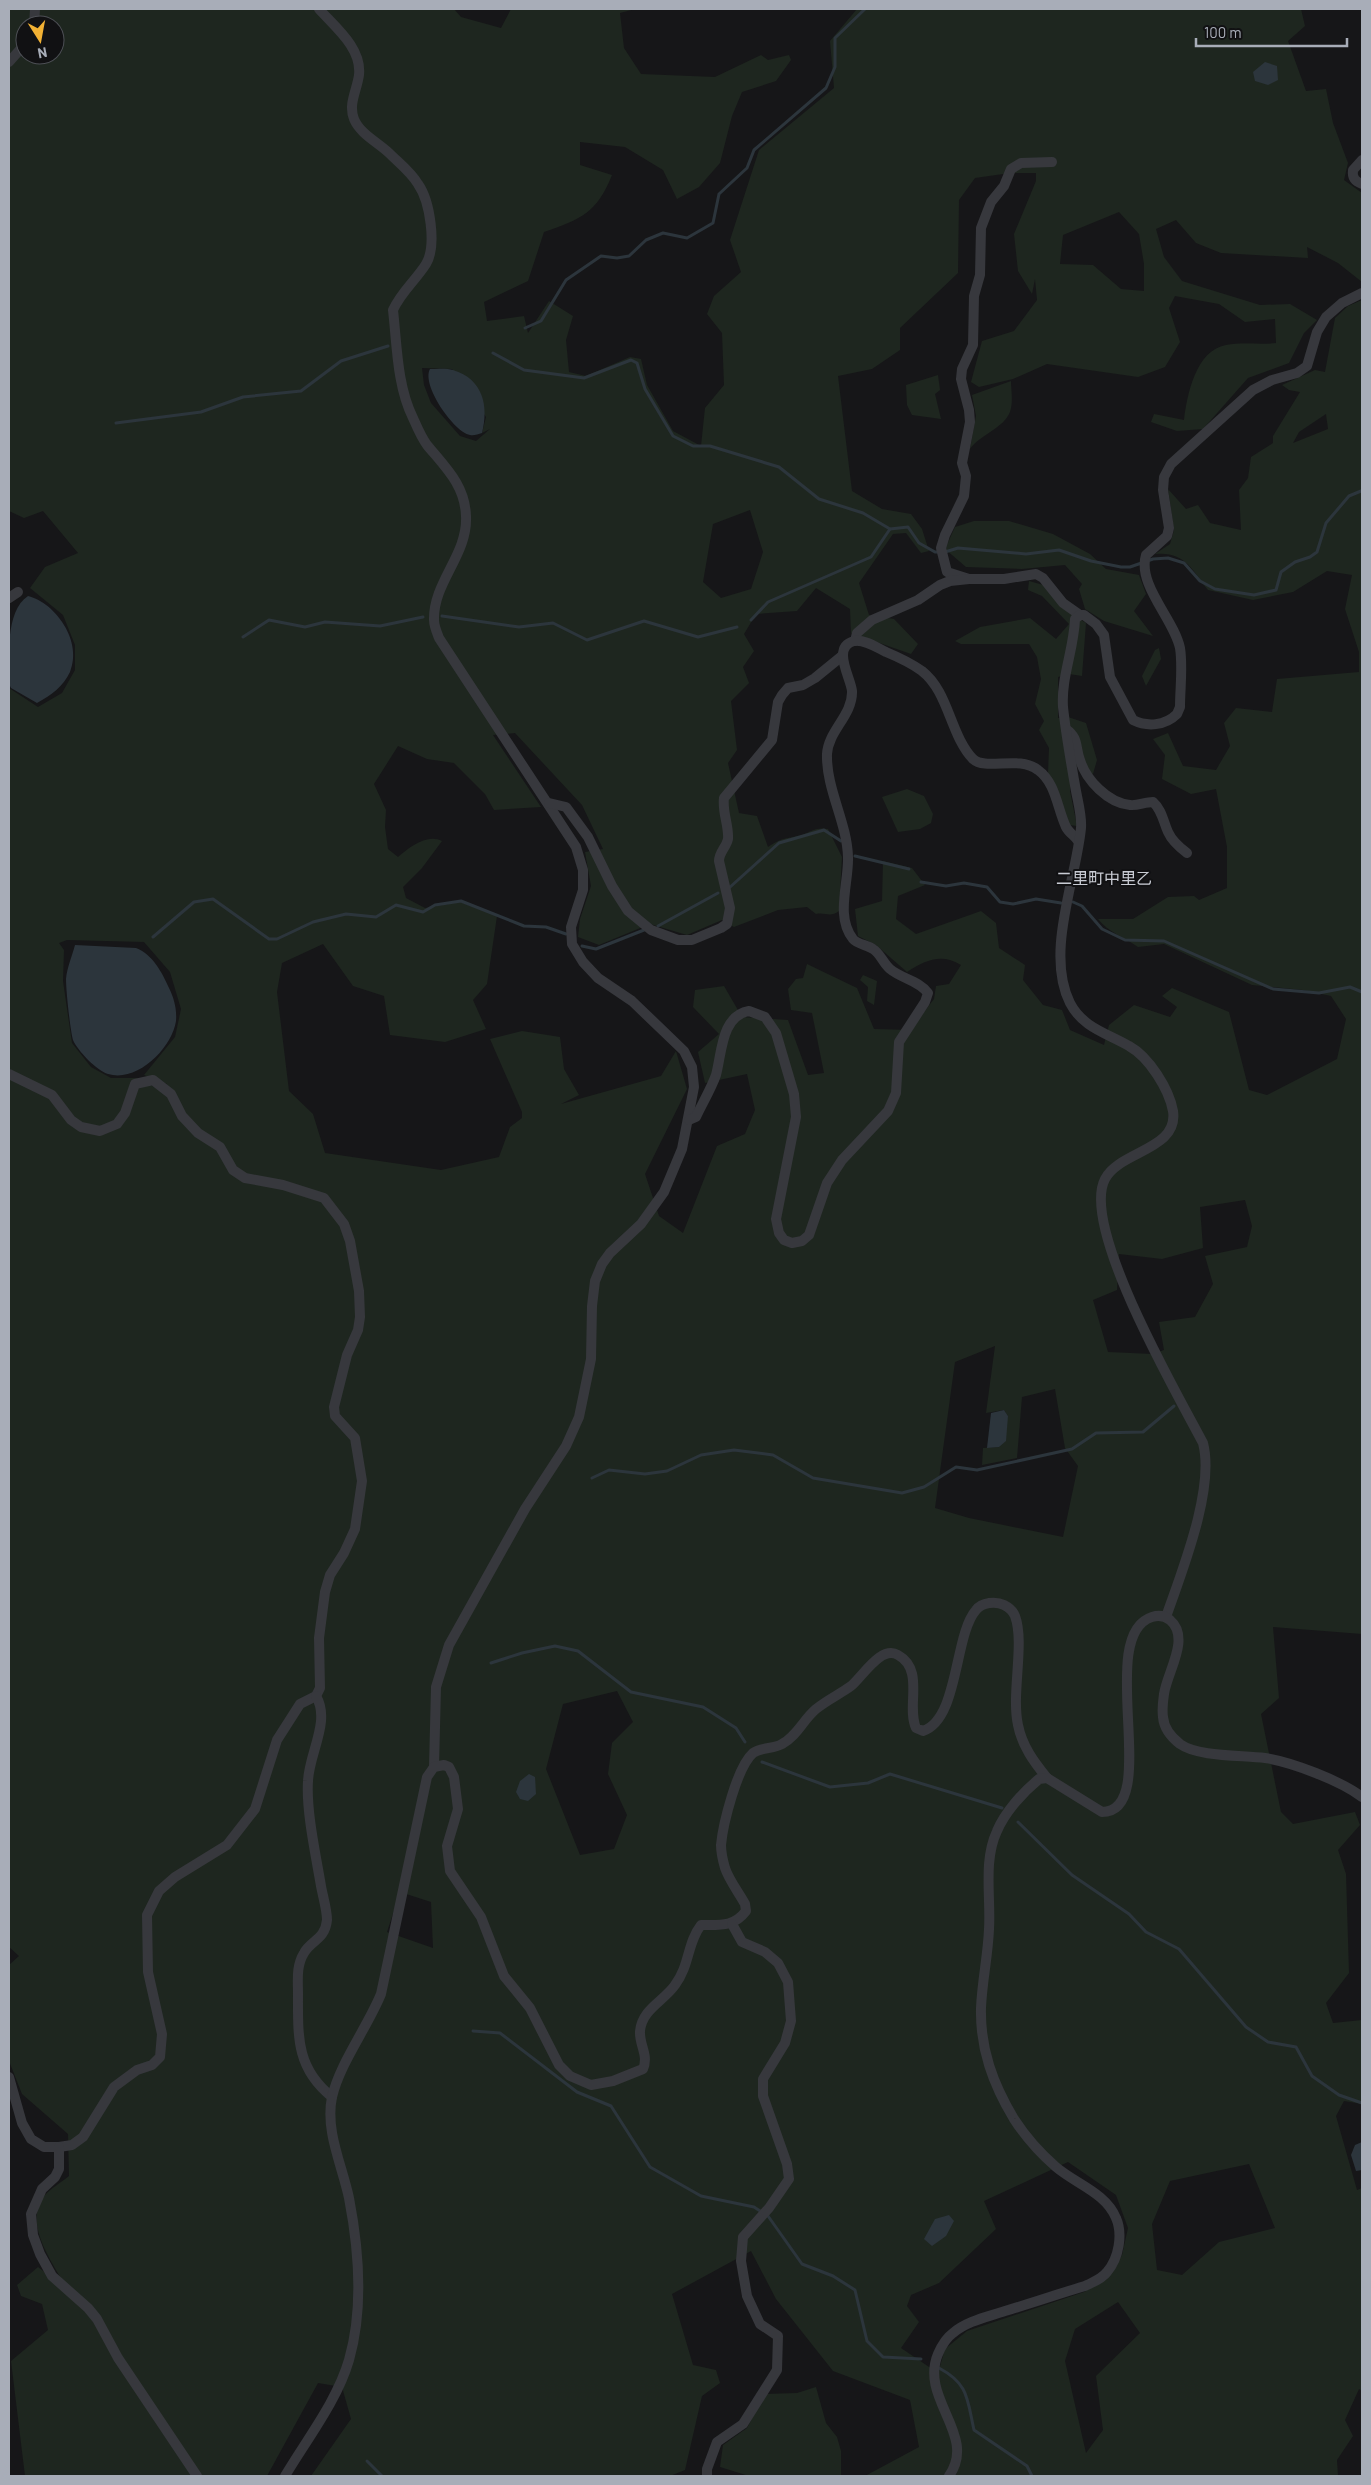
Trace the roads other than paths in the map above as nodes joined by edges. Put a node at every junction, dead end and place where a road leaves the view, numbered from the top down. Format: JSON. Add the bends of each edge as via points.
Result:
{"nodes":[{"id":1,"x":319,"y":9,"type":"edge"},
{"id":2,"x":1362,"y":160,"type":"edge"},
{"id":3,"x":1052,"y":162,"type":"dead end"},
{"id":4,"x":1362,"y":184,"type":"edge"},
{"id":5,"x":1362,"y":293,"type":"edge"},
{"id":6,"x":969,"y":579,"type":"junction"},
{"id":7,"x":18,"y":592,"type":"dead end"},
{"id":8,"x":9,"y":598,"type":"edge"},
{"id":9,"x":1080,"y":615,"type":"junction"},
{"id":10,"x":855,"y":641,"type":"junction"},
{"id":11,"x":842,"y":656,"type":"junction"},
{"id":12,"x":1066,"y":729,"type":"junction"},
{"id":13,"x":549,"y":803,"type":"junction"},
{"id":14,"x":1078,"y":841,"type":"junction"},
{"id":15,"x":1187,"y":853,"type":"dead end"},
{"id":16,"x":9,"y":1074,"type":"edge"},
{"id":17,"x":689,"y":1120,"type":"junction"},
{"id":18,"x":1166,"y":1617,"type":"junction"},
{"id":19,"x":316,"y":1696,"type":"junction"},
{"id":20,"x":434,"y":1767,"type":"junction"},
{"id":21,"x":1047,"y":1778,"type":"junction"},
{"id":22,"x":1362,"y":1797,"type":"edge"},
{"id":23,"x":732,"y":1924,"type":"junction"},
{"id":24,"x":9,"y":2078,"type":"edge"},
{"id":25,"x":332,"y":2097,"type":"junction"},
{"id":26,"x":59,"y":2147,"type":"junction"},
{"id":27,"x":197,"y":2476,"type":"edge"},
{"id":28,"x":285,"y":2476,"type":"edge"},
{"id":29,"x":707,"y":2476,"type":"edge"},
{"id":30,"x":949,"y":2476,"type":"edge"}],
"edges":[{"from":1,"to":13,"type":"street","via":[[352,46],[358,61],[359,74],[352,101],[354,120],[418,184],[429,221],[432,237],[427,263],[398,298],[393,310],[403,386],[412,416],[426,443],[449,469],[461,491],[466,516],[463,545],[438,597],[434,620],[439,638]]},
{"from":2,"to":4,"type":"street","via":[[1352,170],[1355,181]]},
{"from":3,"to":6,"type":"street","via":[[1021,163],[1011,170],[1004,186],[990,202],[981,228],[973,345],[961,379],[970,422],[962,462],[966,476],[964,496],[945,535],[942,553],[947,572]]},
{"from":5,"to":9,"type":"street","via":[[1342,303],[1326,317],[1317,332],[1307,366],[1253,390],[1171,464],[1164,477],[1169,528],[1167,536],[1146,555],[1145,566],[1148,582],[1180,649],[1178,714],[1148,725],[1133,720],[1110,678],[1104,635],[1096,624]]},
{"from":6,"to":9,"type":"street","via":[[1004,579],[1036,574],[1063,603]]},
{"from":6,"to":10,"type":"street","via":[[950,581],[918,600],[872,620],[857,633]]},
{"from":7,"to":8,"type":"street"},
{"from":9,"to":12,"type":"street","via":[[1074,619],[1074,637],[1063,687]]},
{"from":10,"to":11,"type":"street","via":[[844,649]]},
{"from":10,"to":14,"type":"street","via":[[881,649],[923,672],[934,685],[964,748],[975,761],[990,765],[1021,763],[1038,769],[1052,786],[1065,824]]},
{"from":11,"to":13,"type":"street","via":[[815,678],[788,688],[782,695],[772,740],[724,798],[728,837],[718,861],[730,917],[721,928],[692,940],[678,940],[651,930],[628,911],[588,837],[566,807]]},
{"from":11,"to":17,"type":"street","via":[[852,691],[851,702],[827,752],[828,770],[848,857],[846,925],[853,940],[875,950],[890,969],[922,986],[928,993],[899,1042],[896,1093],[888,1111],[842,1160],[827,1183],[809,1235],[792,1243],[778,1233],[776,1219],[796,1118],[794,1094],[776,1033],[765,1017],[749,1011],[733,1018],[727,1029],[715,1077],[696,1117]]},
{"from":12,"to":14,"type":"street","via":[[1081,824]]},
{"from":12,"to":15,"type":"street","via":[[1076,739],[1079,759],[1085,771],[1103,792],[1116,803],[1132,806],[1153,802],[1161,812],[1168,833]]},
{"from":13,"to":17,"type":"street","via":[[576,847],[583,870],[583,890],[571,928],[572,944],[598,978],[632,1001],[684,1051],[692,1067],[694,1088]]},
{"from":14,"to":18,"type":"street","via":[[1061,952],[1069,1002],[1080,1019],[1130,1046],[1144,1058],[1162,1085],[1174,1122],[1163,1139],[1116,1166],[1105,1178],[1101,1190],[1105,1227],[1122,1282],[1206,1456],[1206,1478],[1198,1515]]},
{"from":16,"to":19,"type":"street","via":[[52,1095],[71,1120],[82,1127],[100,1131],[117,1124],[135,1084],[153,1080],[171,1094],[187,1122],[198,1133],[220,1147],[233,1170],[244,1178],[283,1184],[324,1198],[344,1224],[359,1291],[360,1317],[334,1406],[335,1416],[355,1438],[362,1481],[355,1529],[330,1575],[325,1592],[319,1638],[320,1688]]},
{"from":17,"to":20,"type":"street","via":[[682,1148],[664,1192],[641,1224],[610,1253],[595,1281],[586,1390],[566,1446],[525,1509],[449,1645],[436,1687]]},
{"from":18,"to":21,"type":"street","via":[[1150,1618],[1133,1635],[1126,1679],[1129,1739],[1123,1802],[1109,1812],[1102,1812]]},
{"from":18,"to":22,"type":"street","via":[[1174,1623],[1178,1645],[1164,1693],[1162,1718],[1169,1735],[1188,1749],[1268,1758],[1348,1786]]},
{"from":19,"to":25,"type":"street","via":[[321,1704],[322,1719],[308,1781],[312,1834],[327,1920],[321,1938],[304,1952],[298,1966],[298,2041],[306,2068]]},
{"from":19,"to":26,"type":"street","via":[[300,1704],[277,1740],[256,1809],[227,1845],[175,1876],[159,1891],[147,1915],[148,1972],[162,2034],[160,2057],[114,2087],[83,2137],[72,2145]]},
{"from":20,"to":23,"type":"street","via":[[449,1767],[454,1777],[458,1809],[447,1846],[450,1872],[481,1916],[504,1976],[530,2008],[559,2065],[570,2076],[591,2085],[614,2081],[643,2069],[646,2061],[640,2031],[647,2013],[674,1986],[687,1965],[694,1934],[701,1925]]},
{"from":20,"to":25,"type":"street","via":[[427,1777],[381,1994],[339,2076]]},
{"from":21,"to":23,"type":"street","via":[[1022,1742],[1017,1724],[1018,1632],[1014,1614],[999,1603],[987,1603],[976,1609],[968,1624],[954,1681],[932,1728],[922,1731],[916,1728],[912,1719],[914,1678],[906,1661],[889,1652],[880,1656],[852,1685],[815,1710],[781,1745],[755,1752],[746,1761],[736,1778],[721,1846],[726,1869],[746,1911]]},
{"from":21,"to":30,"type":"street","via":[[1039,1779],[1030,1786],[1005,1816],[990,1854],[982,2038],[988,2067],[1014,2119],[1057,2168],[1111,2208],[1120,2235],[1117,2254],[1108,2272],[1099,2279],[969,2322],[952,2333],[941,2347],[933,2365],[934,2387],[955,2435],[958,2452],[954,2470]]},
{"from":23,"to":29,"type":"street","via":[[742,1942],[778,1963],[788,1982],[791,2021],[785,2042],[763,2079],[763,2096],[787,2164],[789,2179],[743,2237],[741,2262],[747,2296],[760,2324],[778,2336],[777,2370],[743,2424],[717,2442]]},
{"from":24,"to":26,"type":"street","via":[[22,2123],[31,2139],[44,2147]]},
{"from":25,"to":28,"type":"street","via":[[332,2130],[349,2198],[355,2249],[359,2294],[357,2325],[349,2361],[333,2396]]},
{"from":26,"to":27,"type":"street","via":[[59,2169],[42,2190],[31,2214],[33,2235],[40,2254],[52,2276],[97,2319],[118,2358]]}]}
